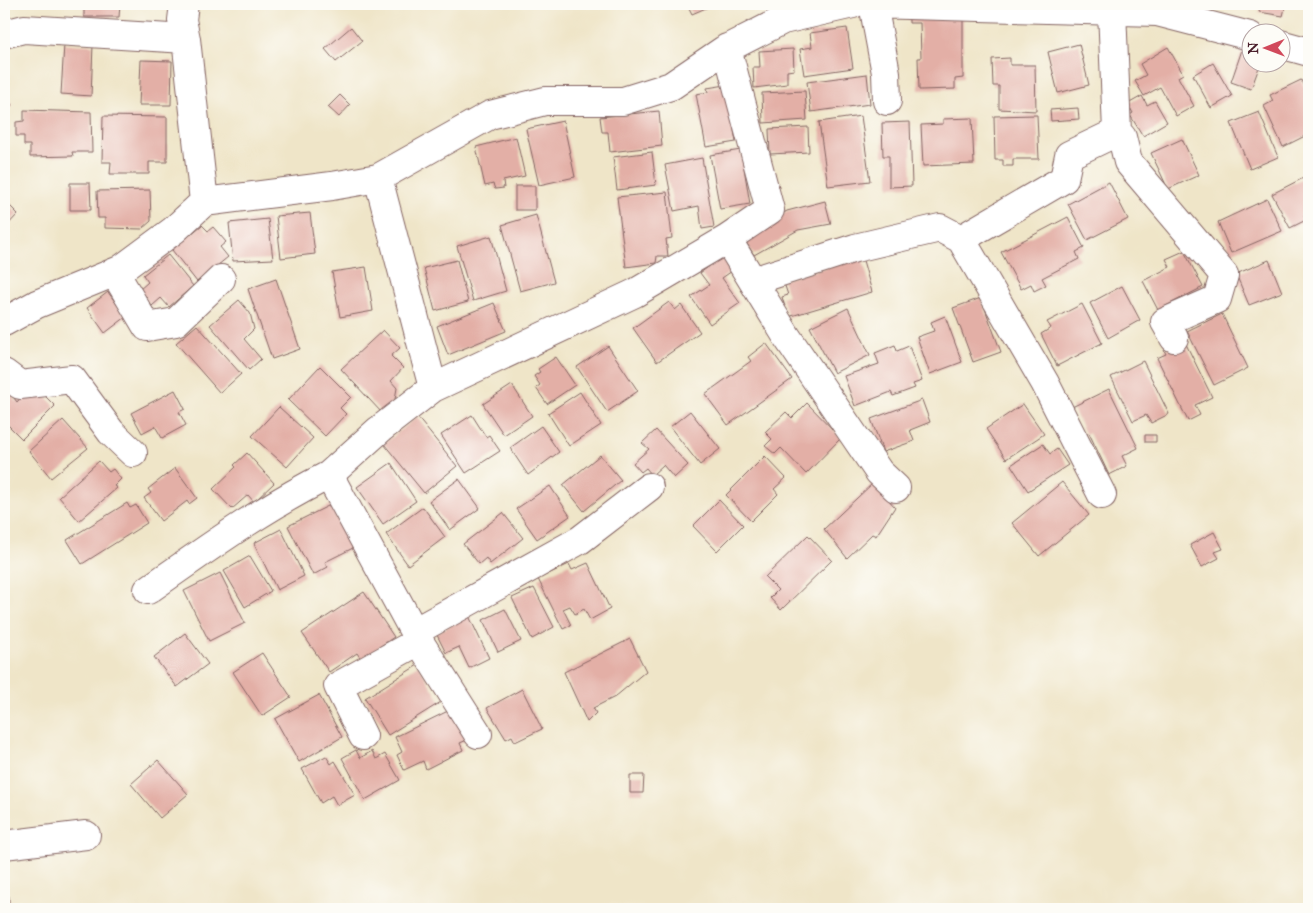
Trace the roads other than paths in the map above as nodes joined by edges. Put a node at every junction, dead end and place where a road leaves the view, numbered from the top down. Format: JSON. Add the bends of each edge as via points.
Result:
{"nodes":[{"id":1,"x":184,"y":4,"type":"edge"},
{"id":2,"x":873,"y":4,"type":"edge"},
{"id":3,"x":838,"y":5,"type":"edge"},
{"id":4,"x":1112,"y":10,"type":"junction"},
{"id":5,"x":1240,"y":33,"type":"edge"},
{"id":6,"x":4,"y":34,"type":"edge"},
{"id":7,"x":186,"y":39,"type":"junction"},
{"id":8,"x":1290,"y":47,"type":"edge"},
{"id":9,"x":727,"y":48,"type":"junction"},
{"id":10,"x":1309,"y":52,"type":"edge"},
{"id":11,"x":887,"y":100,"type":"dead end"},
{"id":12,"x":1117,"y":132,"type":"junction"},
{"id":13,"x":378,"y":178,"type":"junction"},
{"id":14,"x":204,"y":202,"type":"junction"},
{"id":15,"x":727,"y":239,"type":"junction"},
{"id":16,"x":961,"y":239,"type":"junction"},
{"id":17,"x":115,"y":273,"type":"junction"},
{"id":18,"x":221,"y":279,"type":"dead end"},
{"id":19,"x":753,"y":281,"type":"junction"},
{"id":20,"x":4,"y":322,"type":"edge"},
{"id":21,"x":1174,"y":338,"type":"dead end"},
{"id":22,"x":4,"y":373,"type":"edge"},
{"id":23,"x":434,"y":388,"type":"junction"},
{"id":24,"x":133,"y":453,"type":"dead end"},
{"id":25,"x":329,"y":475,"type":"junction"},
{"id":26,"x":649,"y":487,"type":"dead end"},
{"id":27,"x":896,"y":488,"type":"dead end"},
{"id":28,"x":1102,"y":495,"type":"dead end"},
{"id":29,"x":148,"y":590,"type":"dead end"},
{"id":30,"x":417,"y":637,"type":"junction"},
{"id":31,"x":478,"y":734,"type":"dead end"},
{"id":32,"x":363,"y":736,"type":"dead end"},
{"id":33,"x":86,"y":835,"type":"dead end"},
{"id":34,"x":4,"y":845,"type":"edge"}],
"edges":[{"from":1,"to":7,"type":"street","via":[[182,20]]},
{"from":2,"to":4,"type":"street"},
{"from":2,"to":11,"type":"street","via":[[886,74]]},
{"from":3,"to":9,"type":"street","via":[[784,20]]},
{"from":4,"to":5,"type":"street","via":[[1157,12]]},
{"from":4,"to":12,"type":"street"},
{"from":6,"to":7,"type":"street","via":[[24,28]]},
{"from":7,"to":14,"type":"street"},
{"from":8,"to":10,"type":"street"},
{"from":9,"to":13,"type":"street","via":[[671,86],[623,101],[545,101],[490,115]]},
{"from":9,"to":15,"type":"street","via":[[770,210]]},
{"from":12,"to":16,"type":"street","via":[[1069,155],[1064,179]]},
{"from":12,"to":21,"type":"street","via":[[1122,137],[1128,162],[1224,275],[1217,299],[1165,322]]},
{"from":13,"to":14,"type":"street"},
{"from":13,"to":23,"type":"street"},
{"from":14,"to":17,"type":"street","via":[[174,230]]},
{"from":15,"to":19,"type":"street"},
{"from":15,"to":23,"type":"street","via":[[635,293]]},
{"from":16,"to":19,"type":"street","via":[[940,228],[855,248]]},
{"from":16,"to":28,"type":"street","via":[[1045,383]]},
{"from":17,"to":18,"type":"street","via":[[147,327],[176,322]]},
{"from":17,"to":20,"type":"street","via":[[37,304]]},
{"from":19,"to":27,"type":"street","via":[[879,472]]},
{"from":22,"to":24,"type":"street","via":[[20,385],[72,379],[111,432]]},
{"from":23,"to":25,"type":"street","via":[[379,430]]},
{"from":25,"to":29,"type":"street","via":[[242,524]]},
{"from":25,"to":30,"type":"street"},
{"from":26,"to":30,"type":"street","via":[[580,540]]},
{"from":30,"to":31,"type":"street"},
{"from":30,"to":32,"type":"street","via":[[338,686]]},
{"from":33,"to":34,"type":"street"}]}
